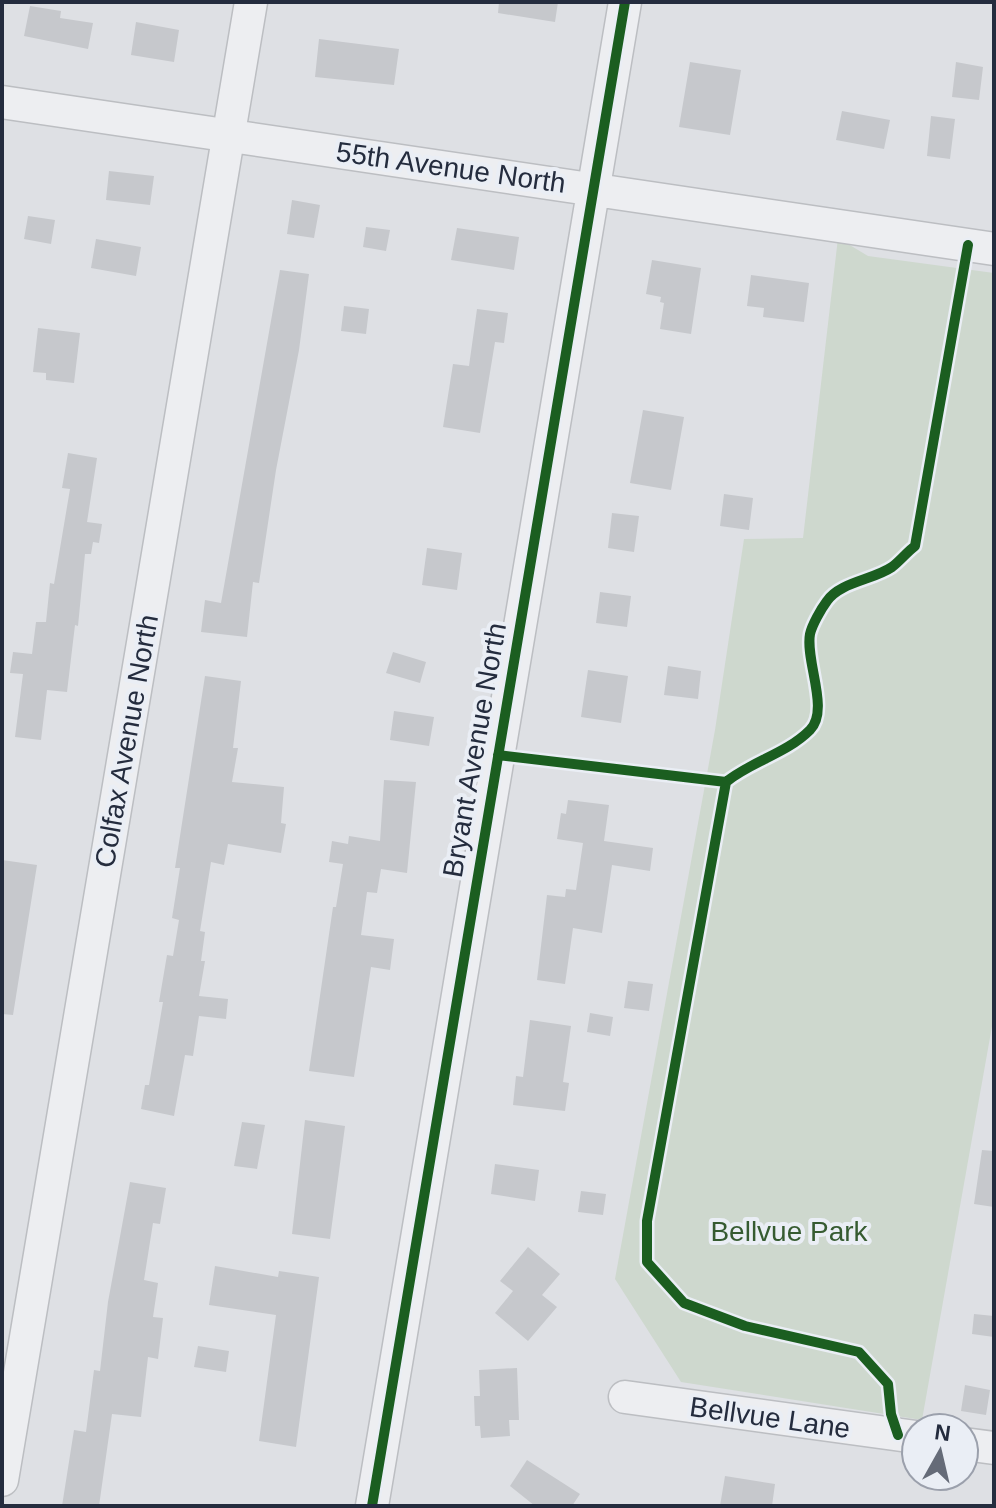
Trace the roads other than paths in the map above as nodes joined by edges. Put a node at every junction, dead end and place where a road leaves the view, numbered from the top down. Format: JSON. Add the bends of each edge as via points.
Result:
{"nodes":[{"id":1,"x":251,"y":2,"type":"edge"},
{"id":2,"x":625,"y":2,"type":"edge"},
{"id":3,"x":2,"y":102,"type":"edge"},
{"id":4,"x":229,"y":134,"type":"junction"},
{"id":5,"x":594,"y":189,"type":"junction"},
{"id":6,"x":994,"y":249,"type":"edge"},
{"id":7,"x":625,"y":1397,"type":"dead end"},
{"id":8,"x":900,"y":1435,"type":"edge"},
{"id":9,"x":2,"y":1480,"type":"edge"},
{"id":10,"x":372,"y":1506,"type":"edge"}],
"edges":[{"from":1,"to":4,"type":"street","name":"Colfax Avenue North"},
{"from":2,"to":5,"type":"street","name":"Bryant Avenue North"},
{"from":3,"to":4,"type":"street","name":"55th Avenue North"},
{"from":4,"to":5,"type":"street","name":"55th Avenue North"},
{"from":4,"to":9,"type":"street","name":"Colfax Avenue North"},
{"from":5,"to":6,"type":"street","name":"55th Avenue North"},
{"from":5,"to":10,"type":"street","name":"Bryant Avenue North"},
{"from":7,"to":8,"type":"street","name":"Bellvue Lane"}]}
